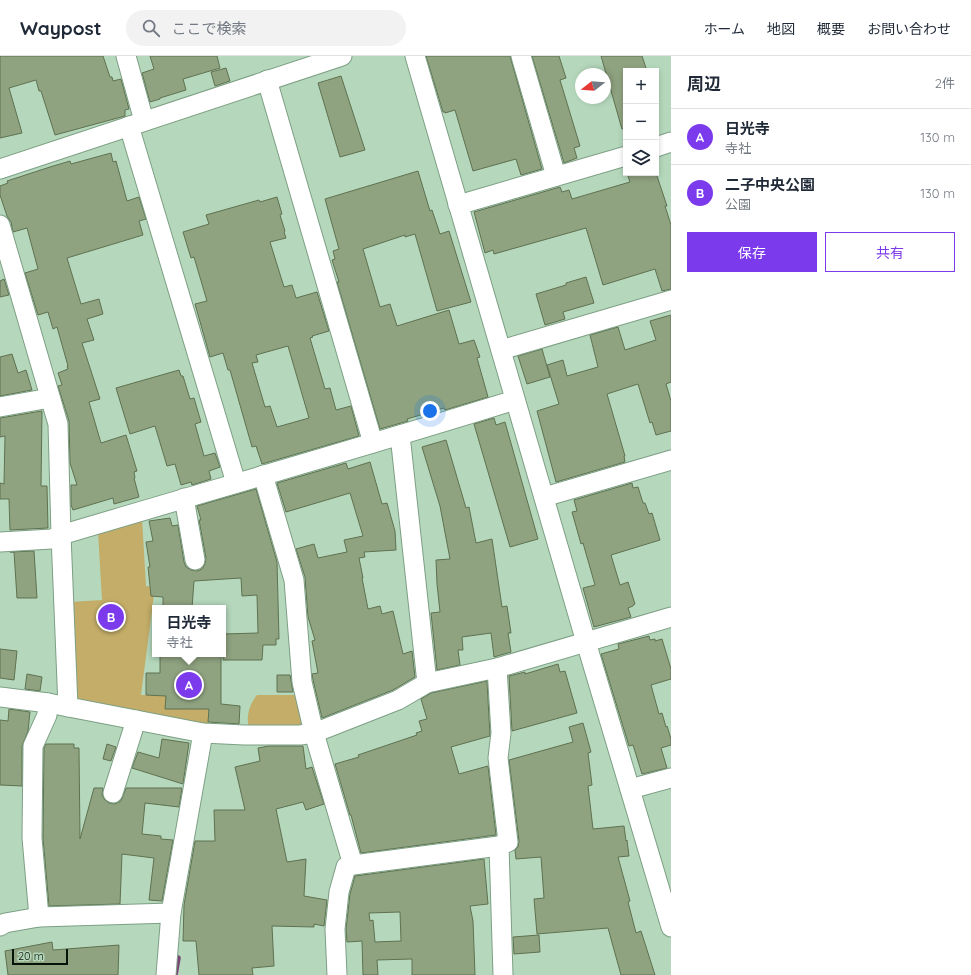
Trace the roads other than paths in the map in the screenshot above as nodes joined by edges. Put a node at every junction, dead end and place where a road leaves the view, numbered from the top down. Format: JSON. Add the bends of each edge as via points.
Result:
{"nodes":[{"id":1,"x":126,"y":56,"type":"edge"},
{"id":2,"x":342,"y":56,"type":"edge"},
{"id":3,"x":415,"y":56,"type":"edge"},
{"id":4,"x":521,"y":56,"type":"edge"},
{"id":5,"x":267,"y":80,"type":"junction"},
{"id":6,"x":137,"y":123,"type":"junction"},
{"id":7,"x":623,"y":157,"type":"edge"},
{"id":8,"x":0,"y":169,"type":"edge"},
{"id":9,"x":556,"y":176,"type":"junction"},
{"id":10,"x":458,"y":205,"type":"junction"},
{"id":11,"x":0,"y":225,"type":"edge"},
{"id":12,"x":671,"y":300,"type":"edge"},
{"id":13,"x":501,"y":350,"type":"junction"},
{"id":14,"x":50,"y":398,"type":"junction"},
{"id":15,"x":515,"y":400,"type":"junction"},
{"id":16,"x":0,"y":406,"type":"edge"},
{"id":17,"x":400,"y":436,"type":"junction"},
{"id":18,"x":373,"y":443,"type":"junction"},
{"id":19,"x":671,"y":460,"type":"edge"},
{"id":20,"x":264,"y":475,"type":"junction"},
{"id":21,"x":236,"y":483,"type":"junction"},
{"id":22,"x":544,"y":497,"type":"junction"},
{"id":23,"x":184,"y":498,"type":"junction"},
{"id":24,"x":61,"y":535,"type":"junction"},
{"id":25,"x":0,"y":542,"type":"edge"},
{"id":26,"x":195,"y":560,"type":"dead end"},
{"id":27,"x":671,"y":617,"type":"edge"},
{"id":28,"x":586,"y":642,"type":"junction"},
{"id":29,"x":498,"y":668,"type":"junction"},
{"id":30,"x":427,"y":682,"type":"junction"},
{"id":31,"x":0,"y":697,"type":"edge"},
{"id":32,"x":48,"y":703,"type":"junction"},
{"id":33,"x":68,"y":707,"type":"junction"},
{"id":34,"x":136,"y":720,"type":"junction"},
{"id":35,"x":203,"y":733,"type":"junction"},
{"id":36,"x":314,"y":733,"type":"junction"},
{"id":37,"x":671,"y":778,"type":"edge"},
{"id":38,"x":630,"y":789,"type":"junction"},
{"id":39,"x":113,"y":793,"type":"dead end"},
{"id":40,"x":499,"y":846,"type":"junction"},
{"id":41,"x":353,"y":865,"type":"junction"},
{"id":42,"x":171,"y":913,"type":"junction"},
{"id":43,"x":40,"y":917,"type":"junction"},
{"id":44,"x":0,"y":926,"type":"edge"},
{"id":45,"x":671,"y":927,"type":"edge"},
{"id":46,"x":166,"y":975,"type":"edge"},
{"id":47,"x":337,"y":975,"type":"edge"},
{"id":48,"x":502,"y":975,"type":"edge"}],
"edges":[{"from":1,"to":6,"type":"street"},
{"from":2,"to":5,"type":"street"},
{"from":3,"to":10,"type":"street"},
{"from":4,"to":9,"type":"street"},
{"from":5,"to":6,"type":"street"},
{"from":5,"to":18,"type":"street"},
{"from":6,"to":8,"type":"street"},
{"from":6,"to":21,"type":"street"},
{"from":7,"to":9,"type":"street"},
{"from":9,"to":10,"type":"street"},
{"from":10,"to":13,"type":"street"},
{"from":11,"to":14,"type":"street"},
{"from":12,"to":13,"type":"street"},
{"from":13,"to":15,"type":"street"},
{"from":14,"to":16,"type":"street"},
{"from":14,"to":24,"type":"street","via":[[58,424]]},
{"from":15,"to":17,"type":"street"},
{"from":15,"to":22,"type":"street"},
{"from":17,"to":18,"type":"street"},
{"from":17,"to":30,"type":"street"},
{"from":18,"to":20,"type":"street"},
{"from":19,"to":22,"type":"street"},
{"from":20,"to":21,"type":"street"},
{"from":20,"to":36,"type":"street","via":[[294,580],[302,682]]},
{"from":21,"to":23,"type":"street"},
{"from":22,"to":28,"type":"street"},
{"from":23,"to":24,"type":"street"},
{"from":23,"to":26,"type":"street"},
{"from":24,"to":25,"type":"street","via":[[52,539]]},
{"from":24,"to":33,"type":"street"},
{"from":27,"to":28,"type":"street"},
{"from":28,"to":29,"type":"street"},
{"from":28,"to":38,"type":"street"},
{"from":29,"to":30,"type":"street"},
{"from":29,"to":40,"type":"street","via":[[501,733],[498,758],[508,842]]},
{"from":30,"to":36,"type":"street","via":[[398,700]]},
{"from":31,"to":32,"type":"street"},
{"from":32,"to":33,"type":"street"},
{"from":32,"to":43,"type":"street","via":[[47,715],[33,746],[32,838]]},
{"from":33,"to":34,"type":"street"},
{"from":34,"to":35,"type":"street"},
{"from":34,"to":39,"type":"street"},
{"from":35,"to":36,"type":"street","via":[[251,736]]},
{"from":35,"to":42,"type":"street"},
{"from":36,"to":41,"type":"street"},
{"from":37,"to":38,"type":"street"},
{"from":38,"to":45,"type":"street"},
{"from":40,"to":41,"type":"street"},
{"from":40,"to":48,"type":"street"},
{"from":41,"to":47,"type":"street","via":[[346,867],[339,892],[335,929]]},
{"from":42,"to":43,"type":"street"},
{"from":42,"to":46,"type":"street"},
{"from":43,"to":44,"type":"street"}]}
